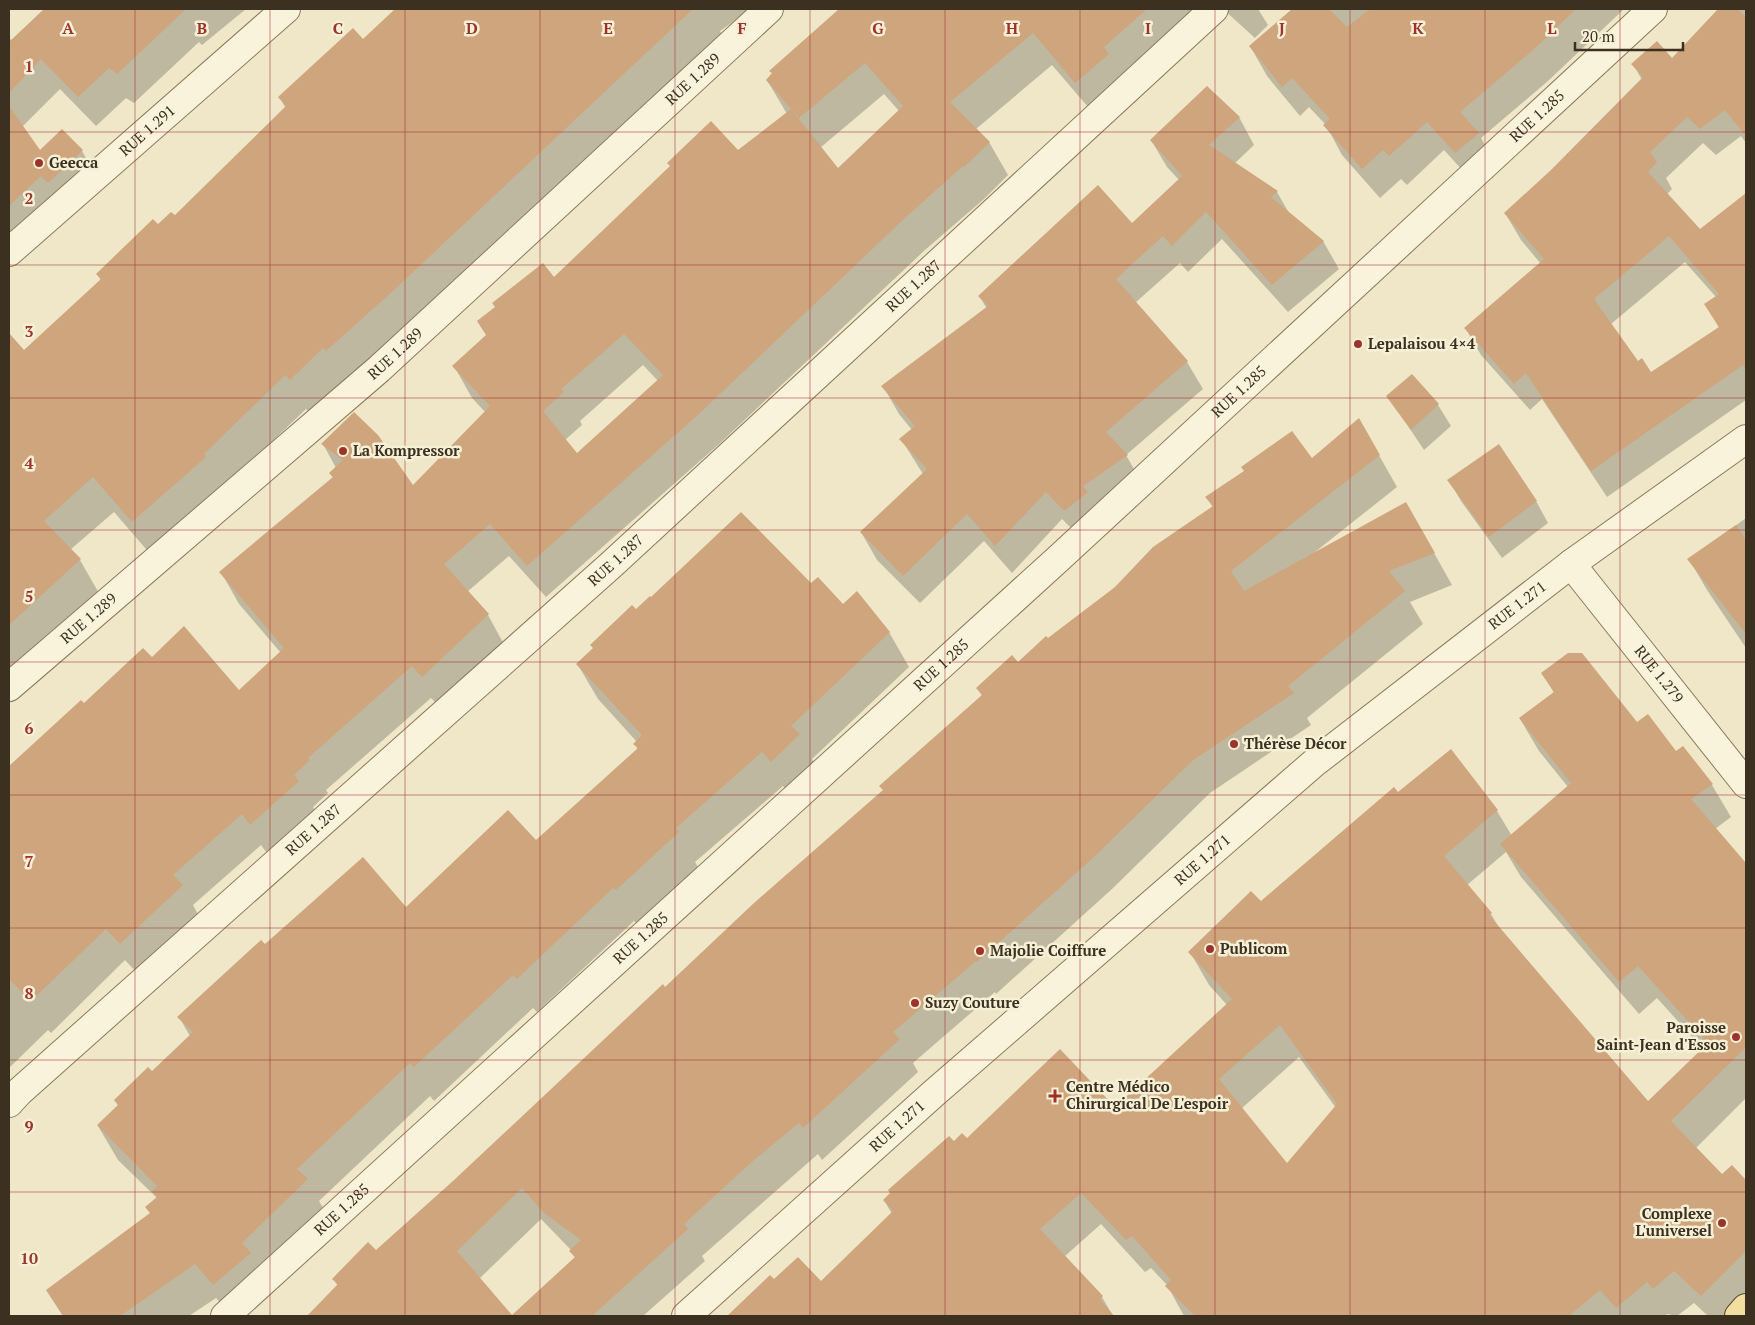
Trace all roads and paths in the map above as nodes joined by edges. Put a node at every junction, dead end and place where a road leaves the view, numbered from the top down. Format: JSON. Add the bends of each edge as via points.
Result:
{"nodes":[{"id":1,"x":286,"y":9,"type":"edge"},
{"id":2,"x":769,"y":9,"type":"edge"},
{"id":3,"x":1214,"y":9,"type":"edge"},
{"id":4,"x":1653,"y":9,"type":"edge"},
{"id":5,"x":9,"y":252,"type":"edge"},
{"id":6,"x":1746,"y":439,"type":"edge"},
{"id":7,"x":1571,"y":564,"type":"junction"},
{"id":8,"x":9,"y":687,"type":"edge"},
{"id":9,"x":1746,"y":784,"type":"edge"},
{"id":10,"x":9,"y":1103,"type":"edge"},
{"id":11,"x":1746,"y":1308,"type":"edge"},
{"id":12,"x":225,"y":1316,"type":"edge"},
{"id":13,"x":686,"y":1316,"type":"edge"},
{"id":14,"x":1739,"y":1316,"type":"edge"}],
"edges":[{"from":1,"to":5,"type":"street","name":"RUE 1.291"},
{"from":2,"to":8,"type":"street","name":"RUE 1.289","via":[[379,369]]},
{"from":3,"to":10,"type":"street","name":"RUE 1.287","via":[[611,565]]},
{"from":4,"to":12,"type":"street","name":"RUE 1.285","via":[[1058,559]]},
{"from":6,"to":7,"type":"street","name":"RUE 1.271"},
{"from":7,"to":9,"type":"street","name":"RUE 1.279"},
{"from":7,"to":13,"type":"street","name":"RUE 1.271","via":[[1307,770],[941,1088]]},
{"from":11,"to":14,"type":"main road"}]}
